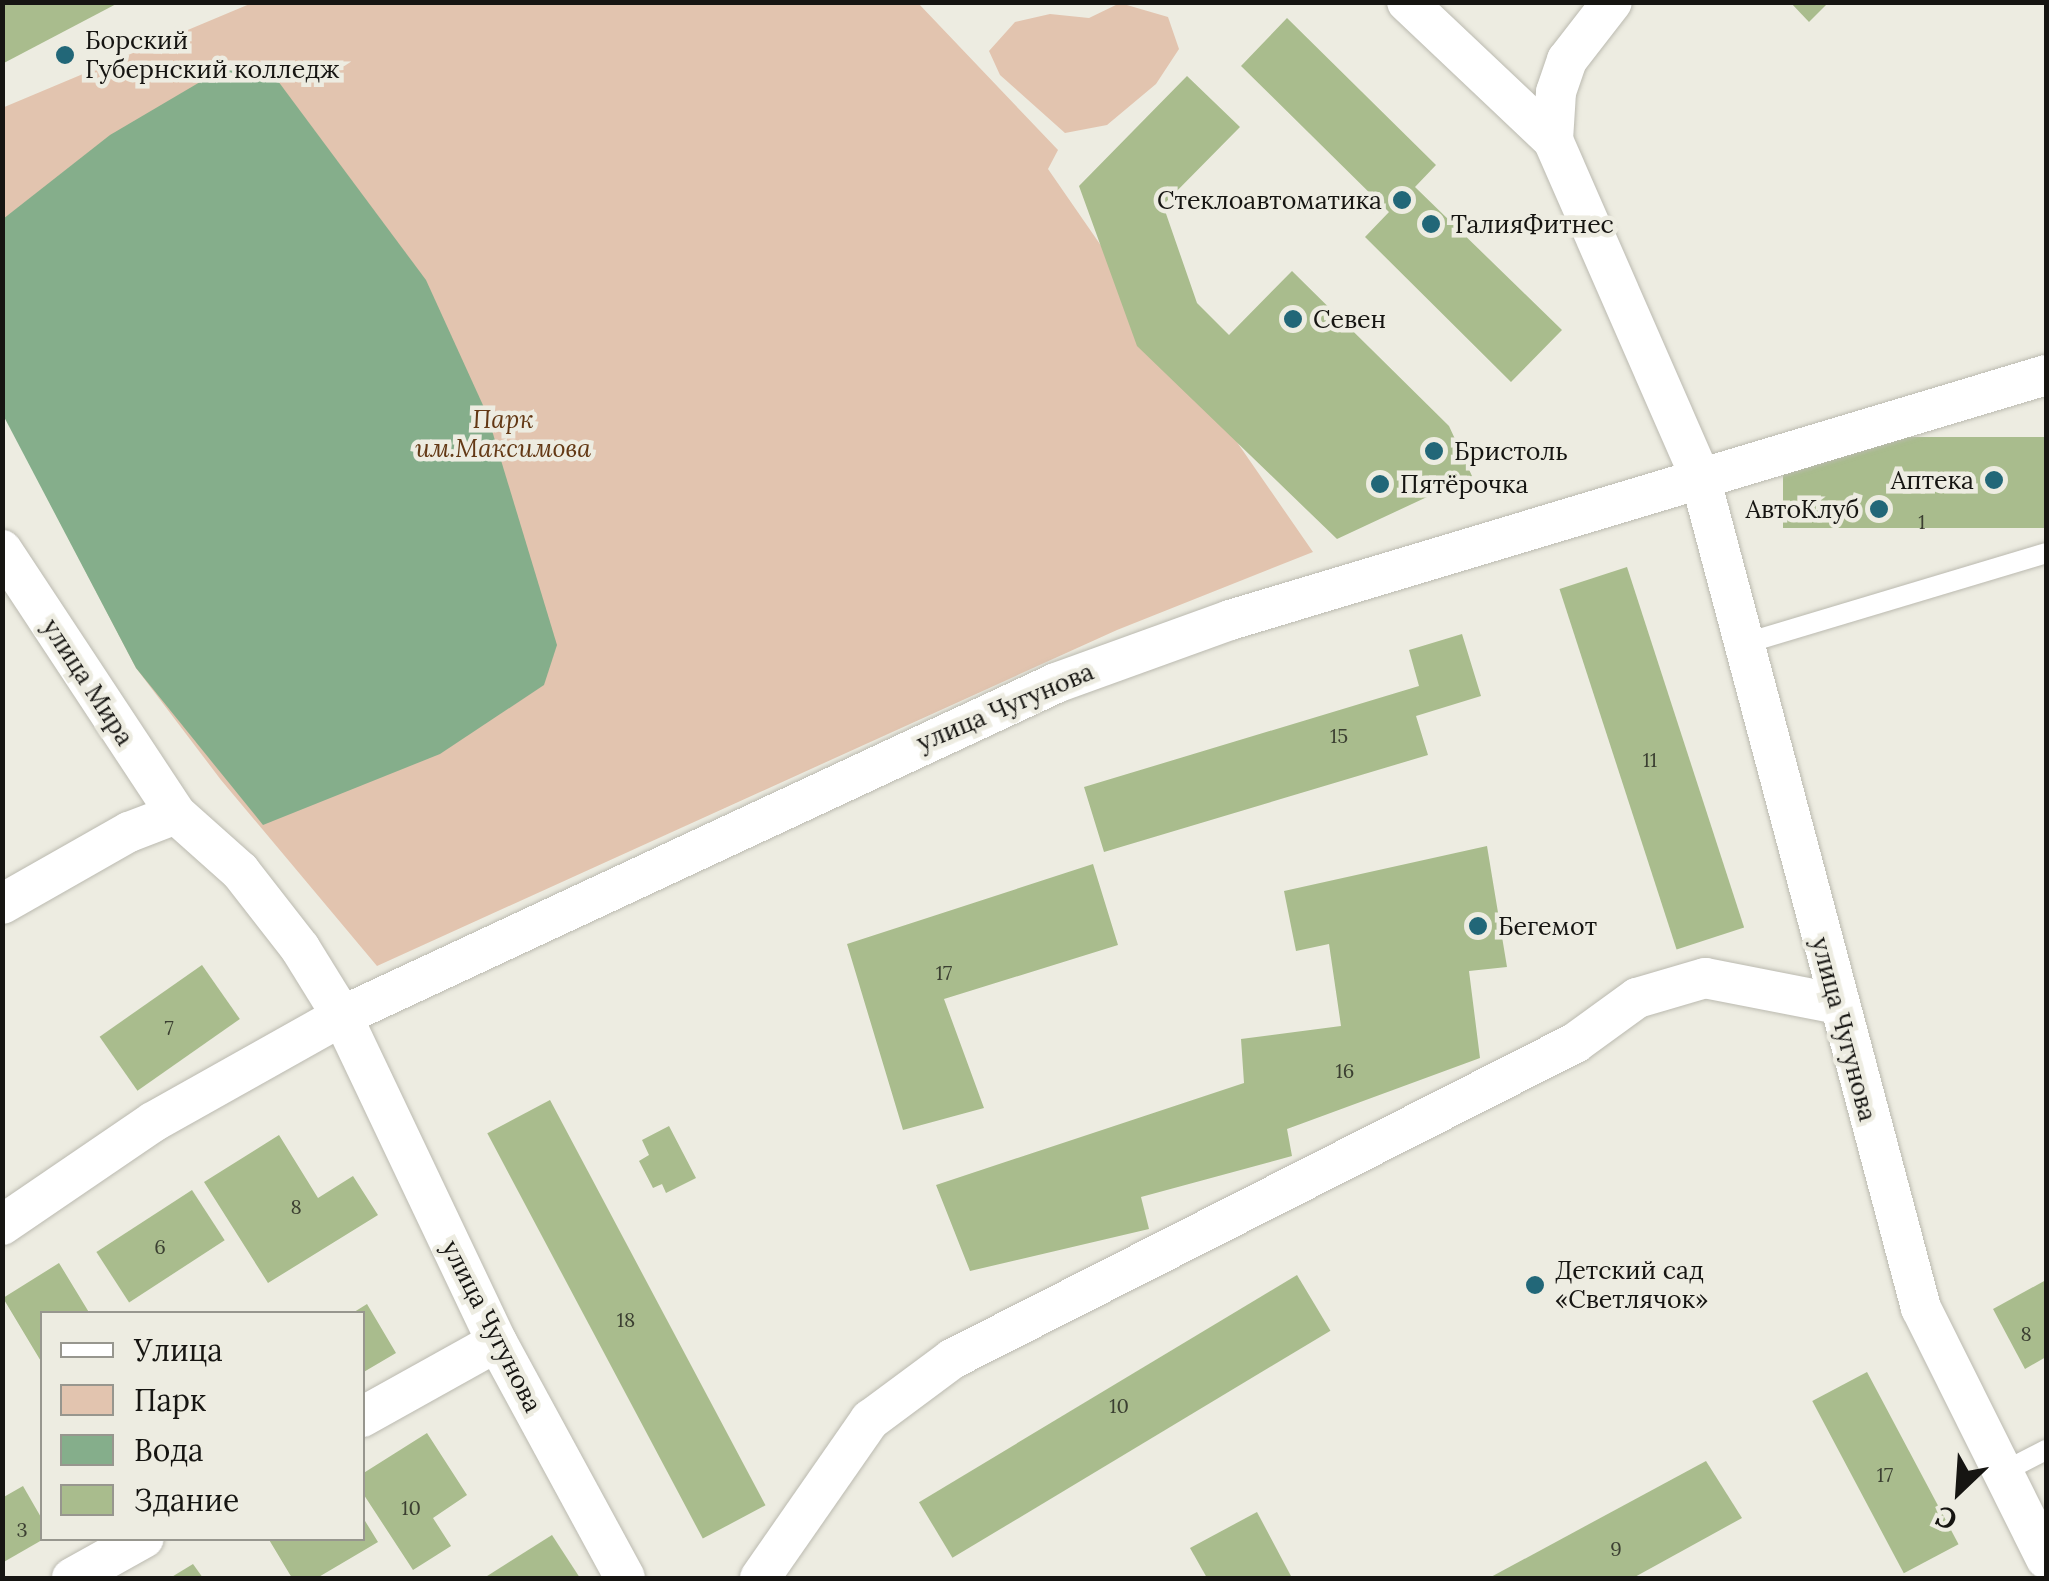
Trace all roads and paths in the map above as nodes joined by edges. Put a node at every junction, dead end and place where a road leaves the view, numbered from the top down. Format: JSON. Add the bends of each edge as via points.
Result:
{"nodes":[{"id":1,"x":1407,"y":2,"type":"edge"},
{"id":2,"x":1612,"y":2,"type":"edge"},
{"id":3,"x":1552,"y":140,"type":"junction"},
{"id":4,"x":2046,"y":375,"type":"edge"},
{"id":5,"x":1700,"y":477,"type":"junction"},
{"id":6,"x":2,"y":550,"type":"edge"},
{"id":7,"x":2046,"y":552,"type":"edge"},
{"id":8,"x":1743,"y":644,"type":"junction"},
{"id":9,"x":176,"y":814,"type":"junction"},
{"id":10,"x":2,"y":904,"type":"edge"},
{"id":11,"x":1837,"y":1004,"type":"junction"},
{"id":12,"x":342,"y":1016,"type":"junction"},
{"id":13,"x":2,"y":1225,"type":"edge"},
{"id":14,"x":497,"y":1342,"type":"junction"},
{"id":15,"x":365,"y":1415,"type":"edge"},
{"id":16,"x":2046,"y":1450,"type":"edge"},
{"id":17,"x":2001,"y":1474,"type":"junction"},
{"id":18,"x":139,"y":1541,"type":"edge"},
{"id":19,"x":2046,"y":1559,"type":"edge"},
{"id":20,"x":72,"y":1578,"type":"edge"},
{"id":21,"x":625,"y":1578,"type":"edge"},
{"id":22,"x":760,"y":1578,"type":"edge"}],
"edges":[{"from":1,"to":3,"type":"street"},
{"from":2,"to":3,"type":"street","via":[[1567,60]]},
{"from":3,"to":5,"type":"street","name":"улица Чугунова"},
{"from":4,"to":5,"type":"street","name":"улица Чугунова"},
{"from":5,"to":8,"type":"street","name":"улица Чугунова"},
{"from":5,"to":12,"type":"street","name":"улица Чугунова","via":[[1230,620],[1056,683],[587,896]]},
{"from":6,"to":9,"type":"street","name":"улица Мира"},
{"from":7,"to":8,"type":"lane"},
{"from":8,"to":11,"type":"street","name":"улица Чугунова"},
{"from":9,"to":10,"type":"street","via":[[129,832]]},
{"from":9,"to":12,"type":"street","name":"улица Чугунова","via":[[240,871]]},
{"from":11,"to":17,"type":"street","name":"улица Чугунова","via":[[1921,1308]]},
{"from":11,"to":22,"type":"street","via":[[1704,978],[1637,998],[1558,1052],[952,1359],[870,1420]]},
{"from":12,"to":13,"type":"street","via":[[153,1122]]},
{"from":12,"to":14,"type":"street","name":"улица Чугунова"},
{"from":14,"to":15,"type":"street"},
{"from":14,"to":21,"type":"street","name":"улица Чугунова"},
{"from":16,"to":17,"type":"lane"},
{"from":17,"to":19,"type":"street","name":"улица Чугунова"},
{"from":18,"to":20,"type":"street"}]}
